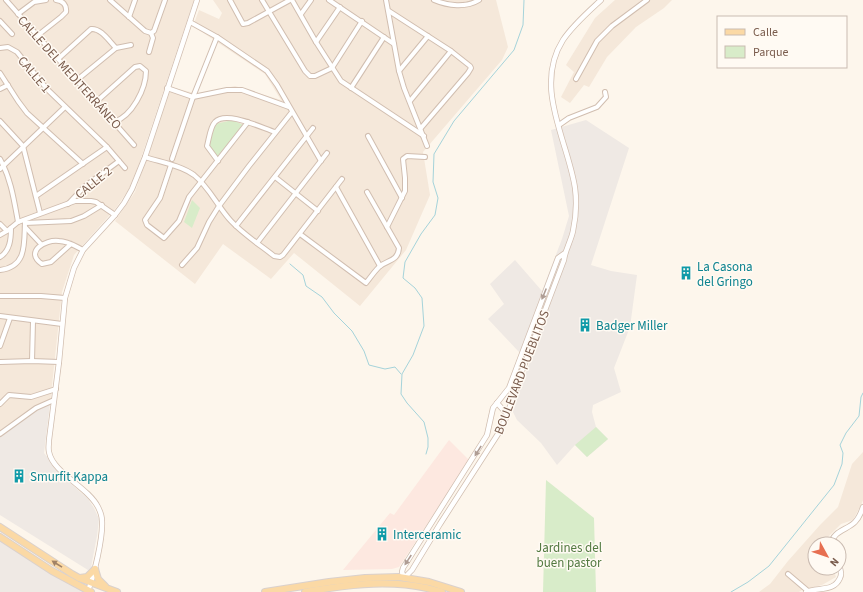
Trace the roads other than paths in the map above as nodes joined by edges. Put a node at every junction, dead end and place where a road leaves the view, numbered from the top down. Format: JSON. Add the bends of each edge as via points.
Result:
{"nodes":[{"id":1,"x":6,"y":0,"type":"edge"},
{"id":2,"x":46,"y":0,"type":"edge"},
{"id":3,"x":56,"y":0,"type":"edge"},
{"id":4,"x":110,"y":0,"type":"edge"},
{"id":5,"x":135,"y":0,"type":"edge"},
{"id":6,"x":165,"y":0,"type":"edge"},
{"id":7,"x":197,"y":0,"type":"edge"},
{"id":8,"x":230,"y":0,"type":"edge"},
{"id":9,"x":262,"y":0,"type":"edge"},
{"id":10,"x":291,"y":0,"type":"edge"},
{"id":11,"x":310,"y":0,"type":"edge"},
{"id":12,"x":329,"y":0,"type":"edge"},
{"id":13,"x":386,"y":0,"type":"edge"},
{"id":14,"x":434,"y":0,"type":"edge"},
{"id":15,"x":457,"y":0,"type":"edge"},
{"id":16,"x":479,"y":0,"type":"edge"},
{"id":17,"x":600,"y":0,"type":"edge"},
{"id":18,"x":647,"y":0,"type":"edge"},
{"id":19,"x":458,"y":6,"type":"junction"},
{"id":20,"x":340,"y":7,"type":"junction"},
{"id":21,"x":389,"y":11,"type":"junction"},
{"id":22,"x":269,"y":12,"type":"junction"},
{"id":23,"x":18,"y":14,"type":"junction"},
{"id":24,"x":301,"y":14,"type":"junction"},
{"id":25,"x":129,"y":17,"type":"junction"},
{"id":26,"x":0,"y":21,"type":"edge"},
{"id":27,"x":362,"y":21,"type":"junction"},
{"id":28,"x":190,"y":22,"type":"junction"},
{"id":29,"x":153,"y":32,"type":"junction"},
{"id":30,"x":12,"y":34,"type":"dead end"},
{"id":31,"x":38,"y":36,"type":"junction"},
{"id":32,"x":428,"y":36,"type":"junction"},
{"id":33,"x":217,"y":37,"type":"junction"},
{"id":34,"x":384,"y":37,"type":"junction"},
{"id":35,"x":316,"y":42,"type":"junction"},
{"id":36,"x":132,"y":45,"type":"dead end"},
{"id":37,"x":395,"y":45,"type":"junction"},
{"id":38,"x":1,"y":47,"type":"edge"},
{"id":39,"x":116,"y":48,"type":"junction"},
{"id":40,"x":451,"y":51,"type":"junction"},
{"id":41,"x":149,"y":52,"type":"dead end"},
{"id":42,"x":58,"y":59,"type":"junction"},
{"id":43,"x":332,"y":68,"type":"junction"},
{"id":44,"x":399,"y":71,"type":"junction"},
{"id":45,"x":0,"y":73,"type":"edge"},
{"id":46,"x":576,"y":79,"type":"dead end"},
{"id":47,"x":77,"y":80,"type":"junction"},
{"id":48,"x":8,"y":85,"type":"junction"},
{"id":49,"x":167,"y":88,"type":"junction"},
{"id":50,"x":351,"y":88,"type":"junction"},
{"id":51,"x":0,"y":89,"type":"edge"},
{"id":52,"x":605,"y":92,"type":"dead end"},
{"id":53,"x":193,"y":97,"type":"junction"},
{"id":54,"x":410,"y":101,"type":"junction"},
{"id":55,"x":96,"y":102,"type":"junction"},
{"id":56,"x":65,"y":106,"type":"junction"},
{"id":57,"x":290,"y":107,"type":"junction"},
{"id":58,"x":292,"y":112,"type":"junction"},
{"id":59,"x":0,"y":121,"type":"edge"},
{"id":60,"x":114,"y":122,"type":"junction"},
{"id":61,"x":248,"y":122,"type":"junction"},
{"id":62,"x":559,"y":125,"type":"junction"},
{"id":63,"x":44,"y":127,"type":"junction"},
{"id":64,"x":313,"y":128,"type":"dead end"},
{"id":65,"x":421,"y":128,"type":"junction"},
{"id":66,"x":275,"y":132,"type":"junction"},
{"id":67,"x":368,"y":136,"type":"dead end"},
{"id":68,"x":424,"y":136,"type":"junction"},
{"id":69,"x":306,"y":137,"type":"junction"},
{"id":70,"x":134,"y":145,"type":"dead end"},
{"id":71,"x":23,"y":146,"type":"junction"},
{"id":72,"x":427,"y":146,"type":"dead end"},
{"id":73,"x":107,"y":147,"type":"junction"},
{"id":74,"x":328,"y":153,"type":"dead end"},
{"id":75,"x":145,"y":157,"type":"junction"},
{"id":76,"x":425,"y":157,"type":"dead end"},
{"id":77,"x":0,"y":159,"type":"edge"},
{"id":78,"x":172,"y":159,"type":"dead end"},
{"id":79,"x":119,"y":161,"type":"junction"},
{"id":80,"x":218,"y":161,"type":"junction"},
{"id":81,"x":321,"y":161,"type":"junction"},
{"id":82,"x":83,"y":164,"type":"junction"},
{"id":83,"x":171,"y":165,"type":"junction"},
{"id":84,"x":2,"y":167,"type":"edge"},
{"id":85,"x":125,"y":168,"type":"dead end"},
{"id":86,"x":275,"y":177,"type":"junction"},
{"id":87,"x":342,"y":179,"type":"dead end"},
{"id":88,"x":201,"y":182,"type":"junction"},
{"id":89,"x":336,"y":187,"type":"junction"},
{"id":90,"x":367,"y":192,"type":"dead end"},
{"id":91,"x":296,"y":194,"type":"junction"},
{"id":92,"x":36,"y":196,"type":"junction"},
{"id":93,"x":402,"y":198,"type":"junction"},
{"id":94,"x":67,"y":204,"type":"junction"},
{"id":95,"x":102,"y":205,"type":"junction"},
{"id":96,"x":220,"y":206,"type":"junction"},
{"id":97,"x":318,"y":211,"type":"junction"},
{"id":98,"x":40,"y":213,"type":"junction"},
{"id":99,"x":115,"y":215,"type":"junction"},
{"id":100,"x":18,"y":222,"type":"junction"},
{"id":101,"x":25,"y":223,"type":"junction"},
{"id":102,"x":0,"y":224,"type":"edge"},
{"id":103,"x":236,"y":226,"type":"junction"},
{"id":104,"x":387,"y":227,"type":"junction"},
{"id":105,"x":9,"y":230,"type":"junction"},
{"id":106,"x":300,"y":234,"type":"junction"},
{"id":107,"x":0,"y":235,"type":"edge"},
{"id":108,"x":257,"y":243,"type":"junction"},
{"id":109,"x":41,"y":244,"type":"junction"},
{"id":110,"x":71,"y":244,"type":"junction"},
{"id":111,"x":83,"y":250,"type":"junction"},
{"id":112,"x":565,"y":253,"type":"junction"},
{"id":113,"x":0,"y":257,"type":"edge"},
{"id":114,"x":182,"y":265,"type":"dead end"},
{"id":115,"x":380,"y":266,"type":"junction"},
{"id":116,"x":0,"y":270,"type":"edge"},
{"id":117,"x":0,"y":296,"type":"edge"},
{"id":118,"x":65,"y":298,"type":"junction"},
{"id":119,"x":0,"y":316,"type":"edge"},
{"id":120,"x":10,"y":318,"type":"junction"},
{"id":121,"x":33,"y":321,"type":"junction"},
{"id":122,"x":62,"y":324,"type":"junction"},
{"id":123,"x":531,"y":327,"type":"junction"},
{"id":124,"x":538,"y":329,"type":"junction"},
{"id":125,"x":0,"y":345,"type":"edge"},
{"id":126,"x":32,"y":361,"type":"junction"},
{"id":127,"x":0,"y":362,"type":"edge"},
{"id":128,"x":59,"y":362,"type":"junction"},
{"id":129,"x":56,"y":389,"type":"junction"},
{"id":130,"x":54,"y":400,"type":"junction"},
{"id":131,"x":497,"y":403,"type":"junction"},
{"id":132,"x":0,"y":404,"type":"edge"},
{"id":133,"x":507,"y":414,"type":"junction"},
{"id":134,"x":0,"y":434,"type":"edge"},
{"id":135,"x":444,"y":503,"type":"junction"},
{"id":136,"x":451,"y":507,"type":"junction"},
{"id":137,"x":863,"y":507,"type":"edge"},
{"id":138,"x":434,"y":520,"type":"junction"},
{"id":139,"x":440,"y":524,"type":"junction"},
{"id":140,"x":0,"y":527,"type":"edge"},
{"id":141,"x":835,"y":536,"type":"edge"},
{"id":142,"x":0,"y":537,"type":"edge"},
{"id":143,"x":95,"y":569,"type":"junction"},
{"id":144,"x":788,"y":574,"type":"dead end"},
{"id":145,"x":841,"y":576,"type":"edge"},
{"id":146,"x":79,"y":578,"type":"junction"},
{"id":147,"x":404,"y":578,"type":"junction"},
{"id":148,"x":91,"y":582,"type":"junction"},
{"id":149,"x":393,"y":583,"type":"junction"},
{"id":150,"x":412,"y":585,"type":"junction"},
{"id":151,"x":107,"y":589,"type":"junction"},
{"id":152,"x":89,"y":591,"type":"edge"},
{"id":153,"x":807,"y":591,"type":"edge"},
{"id":154,"x":117,"y":592,"type":"edge"},
{"id":155,"x":265,"y":592,"type":"edge"},
{"id":156,"x":305,"y":592,"type":"edge"},
{"id":157,"x":442,"y":592,"type":"edge"},
{"id":158,"x":460,"y":592,"type":"edge"}],
"edges":[{"from":1,"to":23,"type":"street","name":"CALLE DEL MEDITERRÁNEO"},
{"from":2,"to":23,"type":"street","via":[[34,2]]},
{"from":3,"to":31,"type":"street","via":[[63,2],[66,12]]},
{"from":4,"to":25,"type":"street"},
{"from":5,"to":25,"type":"street"},
{"from":6,"to":29,"type":"street"},
{"from":7,"to":28,"type":"street"},
{"from":8,"to":22,"type":"street","via":[[243,24]]},
{"from":9,"to":22,"type":"street"},
{"from":10,"to":22,"type":"street"},
{"from":10,"to":24,"type":"street"},
{"from":11,"to":24,"type":"street"},
{"from":12,"to":20,"type":"street"},
{"from":13,"to":21,"type":"street"},
{"from":14,"to":19,"type":"street"},
{"from":15,"to":19,"type":"street"},
{"from":16,"to":19,"type":"street"},
{"from":17,"to":62,"type":"street","name":"BOULEVARD PUEBLITOS","via":[[568,33],[555,58],[551,93]]},
{"from":18,"to":46,"type":"street","via":[[612,26],[597,41]]},
{"from":20,"to":27,"type":"street"},
{"from":20,"to":35,"type":"street"},
{"from":21,"to":32,"type":"street"},
{"from":21,"to":37,"type":"street"},
{"from":22,"to":43,"type":"street","via":[[310,76]]},
{"from":23,"to":31,"type":"street","name":"CALLE DEL MEDITERRÁNEO"},
{"from":24,"to":35,"type":"street"},
{"from":25,"to":29,"type":"street","via":[[145,31]]},
{"from":26,"to":30,"type":"street"},
{"from":27,"to":34,"type":"street"},
{"from":27,"to":43,"type":"street"},
{"from":28,"to":33,"type":"street"},
{"from":28,"to":49,"type":"street"},
{"from":29,"to":41,"type":"street"},
{"from":31,"to":42,"type":"street","name":"CALLE DEL MEDITERRÁNEO"},
{"from":32,"to":40,"type":"street"},
{"from":32,"to":44,"type":"street"},
{"from":33,"to":53,"type":"street"},
{"from":33,"to":57,"type":"street","via":[[267,71]]},
{"from":34,"to":37,"type":"street"},
{"from":34,"to":50,"type":"street"},
{"from":35,"to":43,"type":"street"},
{"from":36,"to":39,"type":"street"},
{"from":37,"to":44,"type":"street"},
{"from":38,"to":56,"type":"street","name":"CALLE 1","via":[[11,48],[17,52],[47,89]]},
{"from":39,"to":42,"type":"street","via":[[94,28],[87,31]]},
{"from":39,"to":47,"type":"street"},
{"from":40,"to":54,"type":"street"},
{"from":40,"to":65,"type":"street","via":[[470,68]]},
{"from":42,"to":47,"type":"street","name":"CALLE DEL MEDITERRÁNEO"},
{"from":43,"to":50,"type":"street"},
{"from":44,"to":54,"type":"street"},
{"from":45,"to":48,"type":"street"},
{"from":47,"to":55,"type":"street","name":"CALLE DEL MEDITERRÁNEO"},
{"from":48,"to":51,"type":"street"},
{"from":48,"to":63,"type":"street","via":[[22,107]]},
{"from":49,"to":53,"type":"street"},
{"from":49,"to":75,"type":"street"},
{"from":50,"to":68,"type":"street"},
{"from":52,"to":62,"type":"street","via":[[606,97],[597,107],[568,118]]},
{"from":53,"to":57,"type":"street","via":[[236,89]]},
{"from":53,"to":78,"type":"street"},
{"from":54,"to":65,"type":"street"},
{"from":55,"to":60,"type":"street","name":"CALLE DEL MEDITERRÁNEO"},
{"from":55,"to":60,"type":"street","via":[[135,67],[140,66],[146,71],[144,84],[134,106],[126,116]]},
{"from":56,"to":63,"type":"street"},
{"from":56,"to":73,"type":"street","name":"CALLE 1"},
{"from":57,"to":58,"type":"street"},
{"from":58,"to":66,"type":"street"},
{"from":58,"to":69,"type":"street"},
{"from":59,"to":71,"type":"street"},
{"from":60,"to":70,"type":"street","name":"CALLE DEL MEDITERRÁNEO"},
{"from":61,"to":66,"type":"street"},
{"from":61,"to":80,"type":"street"},
{"from":61,"to":80,"type":"street","via":[[233,118],[213,123],[207,146]]},
{"from":62,"to":112,"type":"street","name":"BOULEVARD PUEBLITOS","via":[[572,171],[576,207],[573,231]]},
{"from":63,"to":71,"type":"street"},
{"from":63,"to":82,"type":"street"},
{"from":64,"to":69,"type":"street"},
{"from":65,"to":68,"type":"street"},
{"from":66,"to":96,"type":"street"},
{"from":67,"to":93,"type":"street"},
{"from":68,"to":72,"type":"street"},
{"from":69,"to":81,"type":"street"},
{"from":69,"to":86,"type":"street"},
{"from":71,"to":84,"type":"street"},
{"from":71,"to":92,"type":"street"},
{"from":73,"to":79,"type":"street","name":"CALLE 1"},
{"from":73,"to":82,"type":"street"},
{"from":74,"to":81,"type":"street"},
{"from":75,"to":83,"type":"street"},
{"from":75,"to":99,"type":"street","via":[[129,196]]},
{"from":76,"to":93,"type":"street","via":[[407,156],[403,159],[405,191]]},
{"from":77,"to":84,"type":"street"},
{"from":79,"to":85,"type":"street","name":"CALLE 1"},
{"from":79,"to":94,"type":"street","name":"CALLE 2","via":[[84,186]]},
{"from":80,"to":88,"type":"street"},
{"from":81,"to":91,"type":"street"},
{"from":82,"to":92,"type":"street"},
{"from":83,"to":88,"type":"street","via":[[193,174]]},
{"from":83,"to":88,"type":"street","via":[[160,198],[145,220],[147,225],[164,238],[179,221],[189,197]]},
{"from":84,"to":100,"type":"street","via":[[13,193]]},
{"from":86,"to":91,"type":"street"},
{"from":86,"to":103,"type":"street"},
{"from":87,"to":89,"type":"street"},
{"from":88,"to":96,"type":"street"},
{"from":89,"to":97,"type":"street"},
{"from":89,"to":115,"type":"street"},
{"from":90,"to":104,"type":"street"},
{"from":91,"to":97,"type":"street"},
{"from":91,"to":108,"type":"street"},
{"from":92,"to":98,"type":"street"},
{"from":93,"to":104,"type":"street"},
{"from":94,"to":95,"type":"street","via":[[87,200]]},
{"from":94,"to":98,"type":"street"},
{"from":95,"to":99,"type":"street"},
{"from":95,"to":101,"type":"street","via":[[71,221]]},
{"from":96,"to":103,"type":"street"},
{"from":96,"to":114,"type":"street","via":[[197,248]]},
{"from":97,"to":106,"type":"street"},
{"from":98,"to":101,"type":"street"},
{"from":99,"to":111,"type":"street"},
{"from":100,"to":101,"type":"street"},
{"from":100,"to":105,"type":"street"},
{"from":101,"to":109,"type":"street"},
{"from":101,"to":116,"type":"street","via":[[25,238],[20,260],[14,266]]},
{"from":102,"to":105,"type":"street"},
{"from":103,"to":108,"type":"street"},
{"from":104,"to":115,"type":"street","via":[[400,248],[395,259]]},
{"from":105,"to":107,"type":"street"},
{"from":105,"to":113,"type":"street","via":[[8,248]]},
{"from":106,"to":108,"type":"street","via":[[280,257],[274,256]]},
{"from":106,"to":115,"type":"street","via":[[366,283]]},
{"from":109,"to":110,"type":"street","via":[[54,240]]},
{"from":109,"to":110,"type":"street","via":[[36,256],[39,262],[45,264],[55,259]]},
{"from":110,"to":111,"type":"street"},
{"from":111,"to":118,"type":"street","via":[[74,268]]},
{"from":112,"to":123,"type":"street","name":"BOULEVARD PUEBLITOS","one_way":true,"via":[[558,258]]},
{"from":112,"to":124,"type":"street","name":"BOULEVARD PUEBLITOS"},
{"from":117,"to":118,"type":"street"},
{"from":118,"to":122,"type":"street"},
{"from":119,"to":120,"type":"street"},
{"from":120,"to":121,"type":"street"},
{"from":120,"to":125,"type":"street"},
{"from":121,"to":122,"type":"street"},
{"from":121,"to":126,"type":"street"},
{"from":122,"to":128,"type":"street"},
{"from":123,"to":124,"type":"street"},
{"from":123,"to":131,"type":"street","name":"BOULEVARD PUEBLITOS","via":[[509,388]]},
{"from":124,"to":133,"type":"street","name":"BOULEVARD PUEBLITOS"},
{"from":126,"to":127,"type":"street"},
{"from":126,"to":128,"type":"street"},
{"from":128,"to":129,"type":"street"},
{"from":129,"to":130,"type":"street"},
{"from":129,"to":132,"type":"street","via":[[31,397],[9,395]]},
{"from":130,"to":134,"type":"street","via":[[36,408]]},
{"from":130,"to":143,"type":"street","via":[[49,440],[50,456],[94,501],[102,517]]},
{"from":131,"to":133,"type":"street"},
{"from":131,"to":135,"type":"street","name":"BOULEVARD PUEBLITOS","one_way":true,"via":[[491,413],[487,435]]},
{"from":133,"to":136,"type":"street","name":"BOULEVARD PUEBLITOS","via":[[492,444]]},
{"from":135,"to":136,"type":"street"},
{"from":135,"to":138,"type":"street","name":"BOULEVARD PUEBLITOS"},
{"from":136,"to":139,"type":"street","name":"BOULEVARD PUEBLITOS"},
{"from":137,"to":141,"type":"street","via":[[858,519]]},
{"from":138,"to":139,"type":"street","via":[[439,519]]},
{"from":138,"to":147,"type":"street","name":"BOULEVARD PUEBLITOS","one_way":true,"via":[[403,568]]},
{"from":139,"to":147,"type":"street","name":"BOULEVARD PUEBLITOS","via":[[411,572]]},
{"from":146,"to":140,"type":"main road","one_way":true},
{"from":142,"to":152,"type":"main road","via":[[52,571]]},
{"from":143,"to":146,"type":"main road","via":[[90,575]]},
{"from":143,"to":148,"type":"street"},
{"from":143,"to":151,"type":"main road","via":[[100,582]]},
{"from":144,"to":153,"type":"street"},
{"from":145,"to":153,"type":"street","via":[[833,587]]},
{"from":146,"to":148,"type":"main road"},
{"from":147,"to":149,"type":"main road"},
{"from":147,"to":150,"type":"main road"},
{"from":147,"to":155,"type":"main road","via":[[365,578]]},
{"from":147,"to":158,"type":"main road","via":[[429,582]]},
{"from":148,"to":151,"type":"main road"},
{"from":148,"to":152,"type":"street"},
{"from":149,"to":150,"type":"main road"},
{"from":149,"to":156,"type":"main road"},
{"from":150,"to":157,"type":"main road"},
{"from":151,"to":154,"type":"main road"}]}
